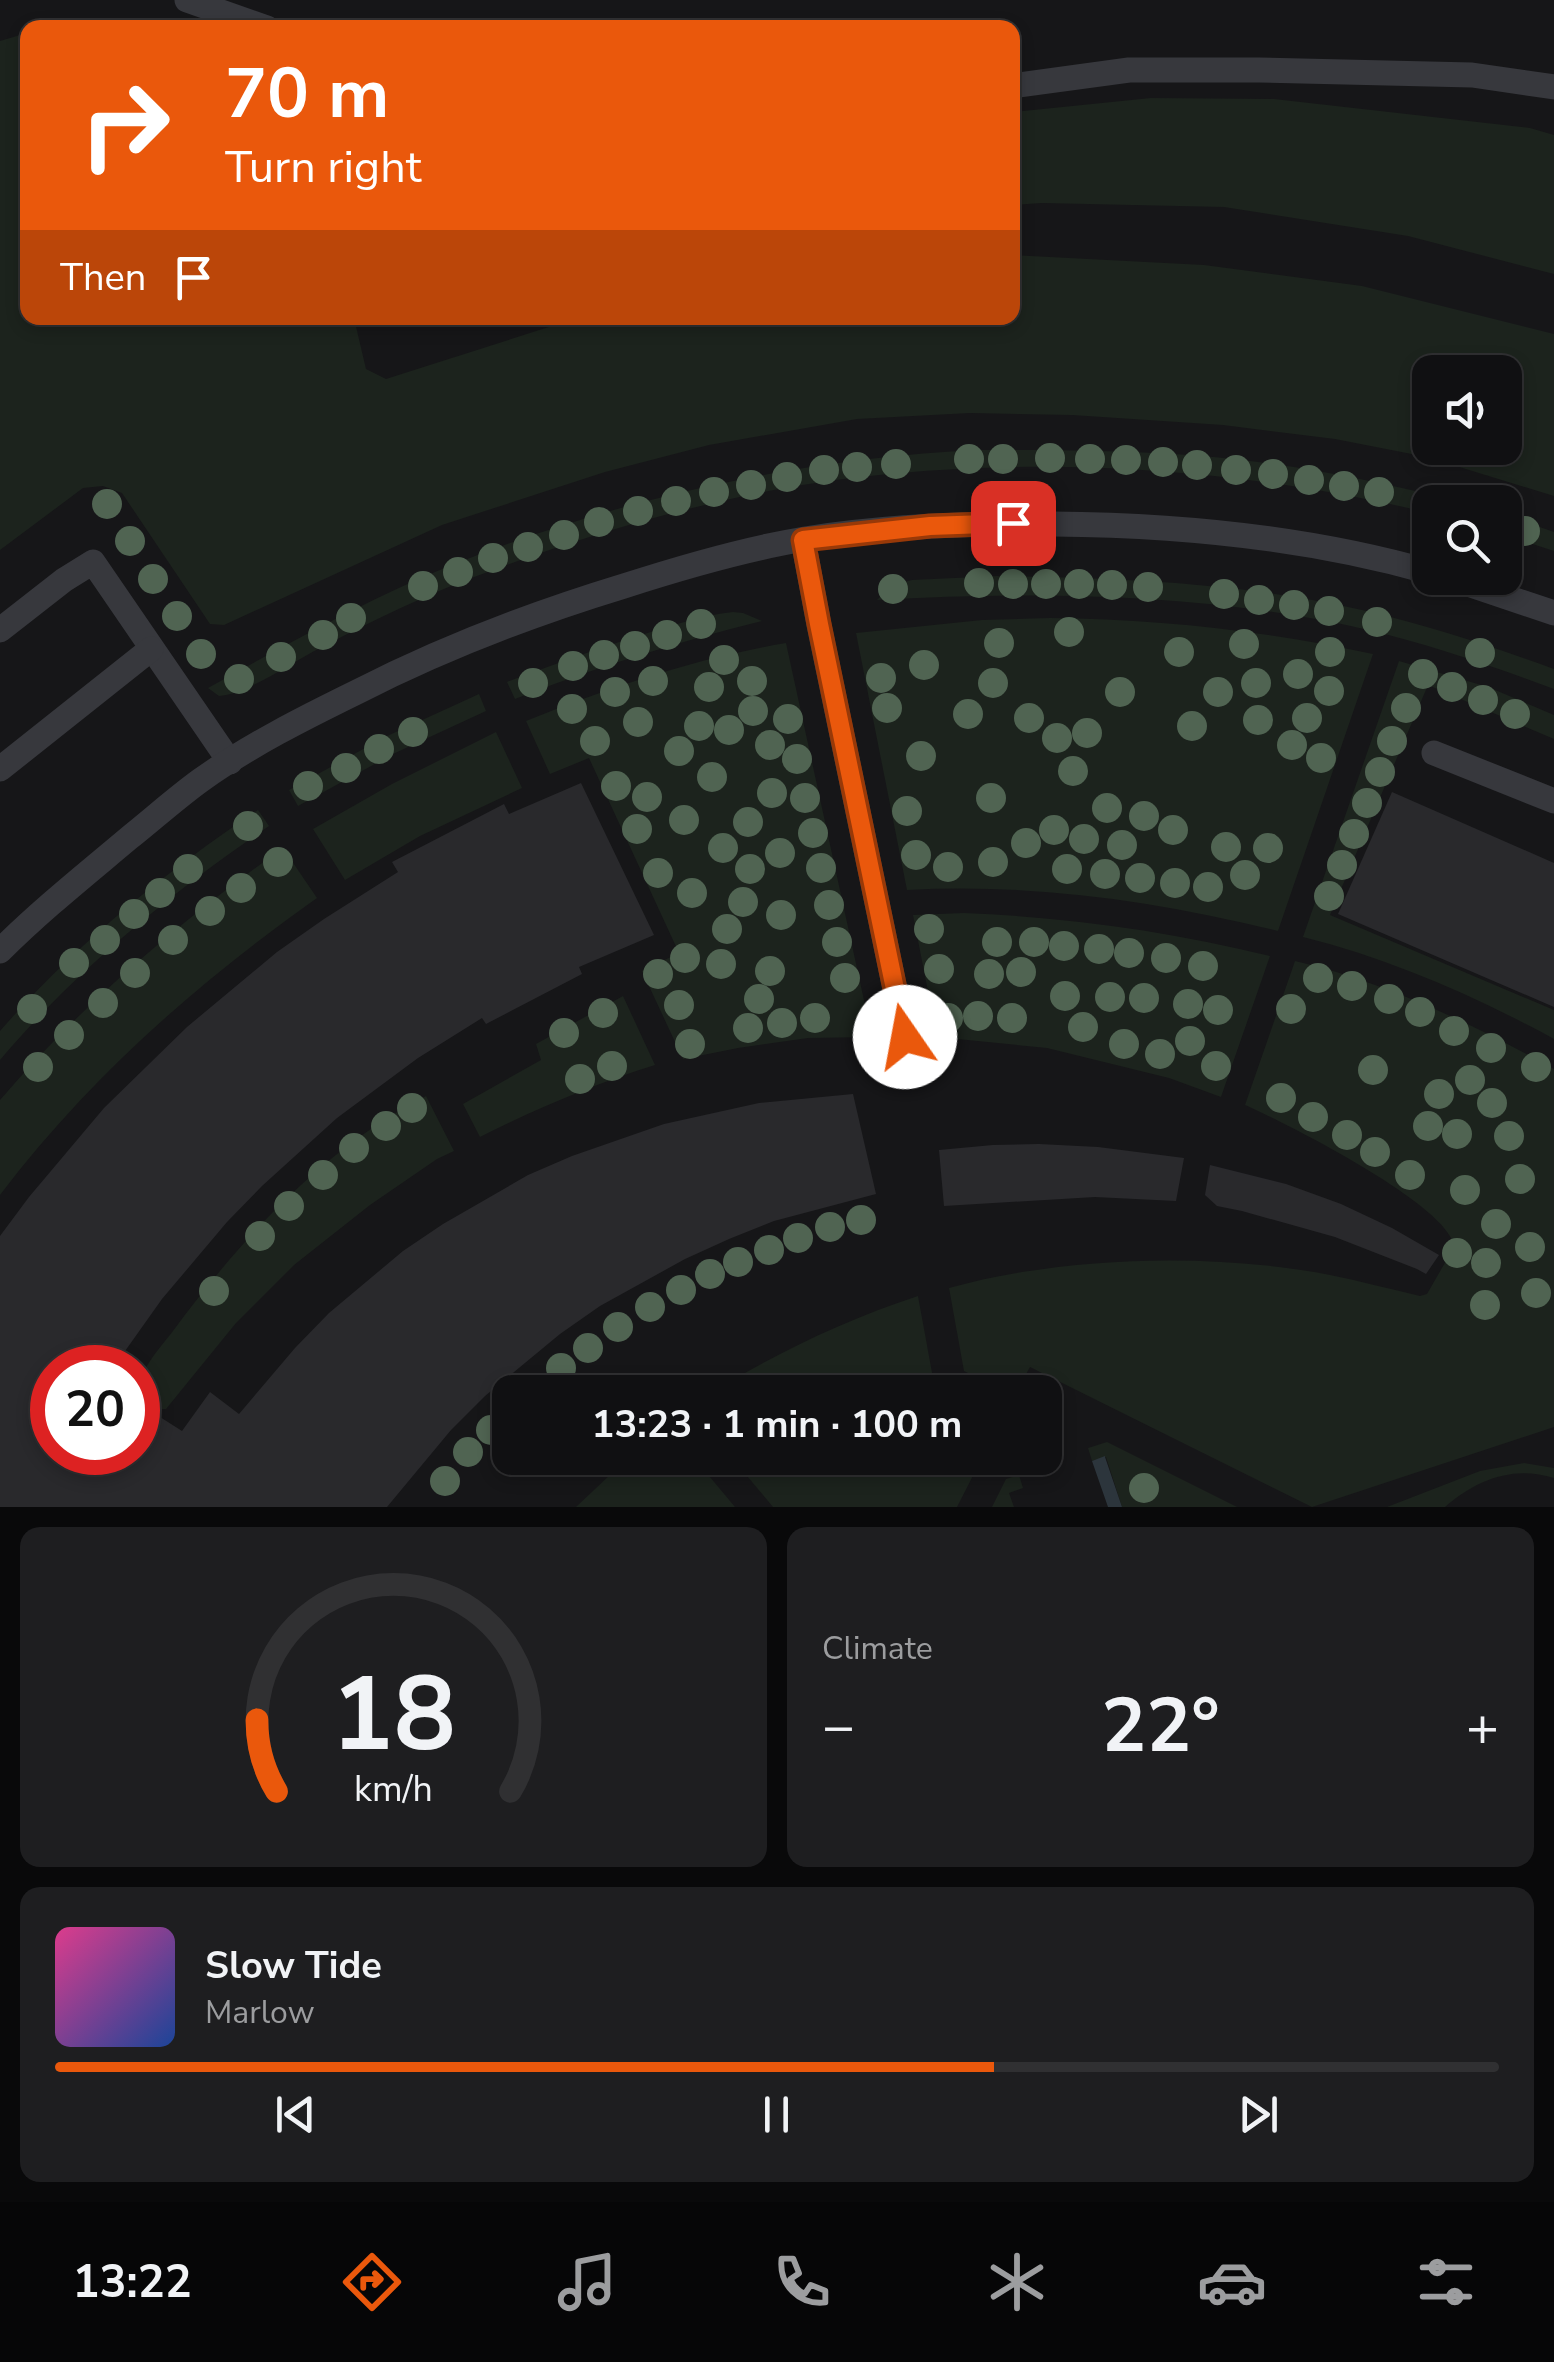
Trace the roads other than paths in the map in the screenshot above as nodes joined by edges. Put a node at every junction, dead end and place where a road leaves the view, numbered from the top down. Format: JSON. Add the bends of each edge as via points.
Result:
{"nodes":[{"id":1,"x":187,"y":0,"type":"edge"},
{"id":2,"x":243,"y":20,"type":"edge"},
{"id":3,"x":1020,"y":85,"type":"edge"},
{"id":4,"x":1554,"y":87,"type":"edge"},
{"id":5,"x":803,"y":540,"type":"junction"},
{"id":6,"x":1412,"y":567,"type":"edge"},
{"id":7,"x":1502,"y":595,"type":"edge"},
{"id":8,"x":1554,"y":612,"type":"edge"},
{"id":9,"x":0,"y":630,"type":"edge"},
{"id":10,"x":152,"y":649,"type":"junction"},
{"id":11,"x":1434,"y":753,"type":"dead end"},
{"id":12,"x":230,"y":762,"type":"junction"},
{"id":13,"x":0,"y":769,"type":"edge"},
{"id":14,"x":1554,"y":802,"type":"edge"},
{"id":15,"x":0,"y":951,"type":"edge"},
{"id":16,"x":905,"y":1037,"type":"dead end"}],
"edges":[{"from":1,"to":2,"type":"lane"},
{"from":3,"to":4,"type":"lane","via":[[1130,70],[1260,70],[1472,74]]},
{"from":5,"to":6,"type":"lane","via":[[1013,523],[1174,527],[1309,544]]},
{"from":5,"to":12,"type":"lane","via":[[662,574],[497,628],[412,664]]},
{"from":5,"to":16,"type":"lane"},
{"from":7,"to":8,"type":"lane"},
{"from":9,"to":10,"type":"lane","via":[[93,562]]},
{"from":10,"to":12,"type":"lane"},
{"from":10,"to":13,"type":"lane"},
{"from":11,"to":14,"type":"lane"},
{"from":12,"to":15,"type":"lane","via":[[122,844]]}]}
